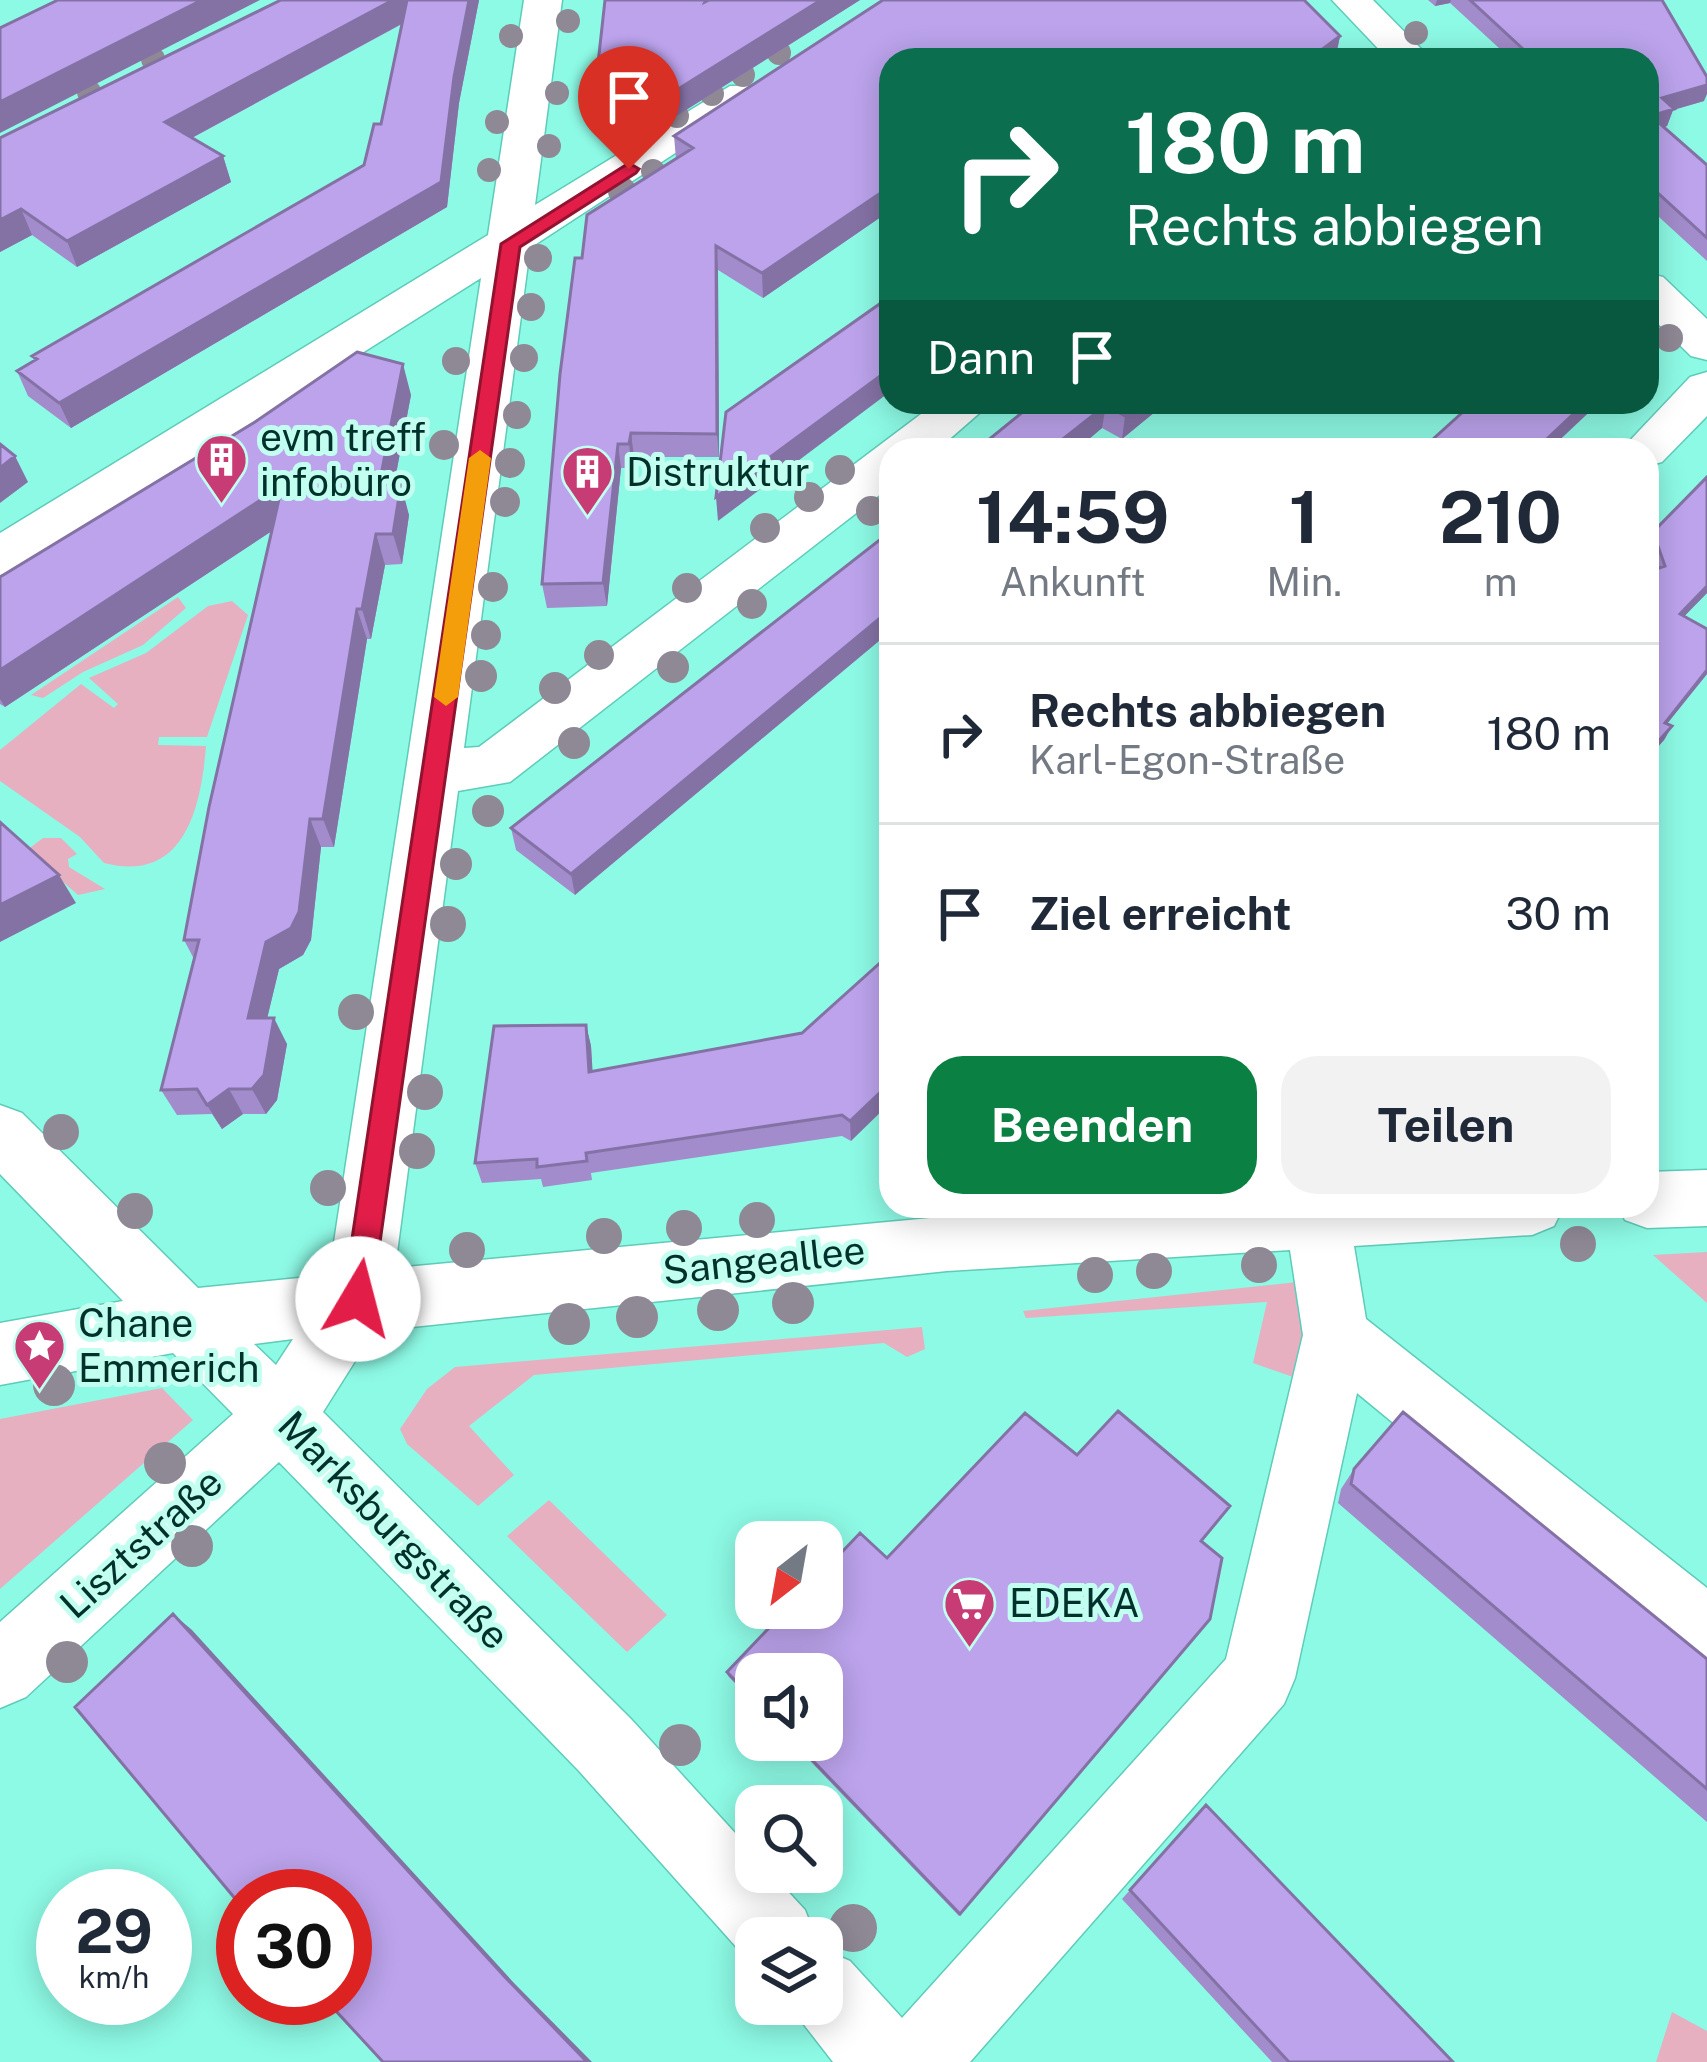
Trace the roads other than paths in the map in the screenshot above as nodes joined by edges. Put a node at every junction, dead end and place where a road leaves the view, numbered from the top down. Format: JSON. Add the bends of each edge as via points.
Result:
{"nodes":[{"id":1,"x":543,"y":0,"type":"edge"},
{"id":2,"x":1351,"y":0,"type":"edge"},
{"id":3,"x":1400,"y":48,"type":"edge"},
{"id":4,"x":775,"y":75,"type":"edge"},
{"id":5,"x":511,"y":244,"type":"junction"},
{"id":6,"x":1659,"y":299,"type":"edge"},
{"id":7,"x":1707,"y":345,"type":"edge"},
{"id":8,"x":1707,"y":388,"type":"edge"},
{"id":9,"x":952,"y":414,"type":"edge"},
{"id":10,"x":921,"y":438,"type":"edge"},
{"id":11,"x":1657,"y":438,"type":"edge"},
{"id":12,"x":879,"y":470,"type":"edge"},
{"id":13,"x":0,"y":557,"type":"edge"},
{"id":14,"x":436,"y":771,"type":"junction"},
{"id":15,"x":0,"y":1132,"type":"edge"},
{"id":16,"x":1707,"y":1198,"type":"edge"},
{"id":17,"x":1659,"y":1200,"type":"edge"},
{"id":18,"x":1223,"y":1218,"type":"edge"},
{"id":19,"x":1316,"y":1218,"type":"edge"},
{"id":20,"x":945,"y":1224,"type":"edge"},
{"id":21,"x":358,"y":1299,"type":"junction"},
{"id":22,"x":186,"y":1319,"type":"junction"},
{"id":23,"x":1336,"y":1336,"type":"junction"},
{"id":24,"x":0,"y":1354,"type":"edge"},
{"id":25,"x":282,"y":1414,"type":"junction"},
{"id":26,"x":1707,"y":1634,"type":"edge"},
{"id":27,"x":0,"y":1670,"type":"edge"},
{"id":28,"x":758,"y":1917,"type":"edge"},
{"id":29,"x":843,"y":2013,"type":"edge"},
{"id":30,"x":887,"y":2062,"type":"edge"},
{"id":31,"x":916,"y":2062,"type":"edge"}],
"edges":[{"from":1,"to":5,"type":"street"},
{"from":2,"to":3,"type":"street"},
{"from":4,"to":5,"type":"street"},
{"from":5,"to":13,"type":"street"},
{"from":5,"to":14,"type":"street"},
{"from":6,"to":7,"type":"street"},
{"from":8,"to":11,"type":"street"},
{"from":9,"to":10,"type":"street"},
{"from":12,"to":14,"type":"street","via":[[491,766]]},
{"from":14,"to":21,"type":"street"},
{"from":15,"to":22,"type":"street","name":"Marksburgstraße"},
{"from":16,"to":17,"type":"street"},
{"from":18,"to":20,"type":"street","name":"Sangeallee"},
{"from":19,"to":23,"type":"street"},
{"from":20,"to":21,"type":"street","name":"Sangeallee"},
{"from":21,"to":22,"type":"street","name":"Sangeallee"},
{"from":21,"to":25,"type":"street","name":"Lisztstraße"},
{"from":22,"to":24,"type":"street","name":"Sangeallee"},
{"from":22,"to":25,"type":"street","name":"Marksburgstraße"},
{"from":23,"to":26,"type":"street"},
{"from":23,"to":31,"type":"street","via":[[1258,1678]]},
{"from":25,"to":27,"type":"street","name":"Lisztstraße"},
{"from":25,"to":28,"type":"street","name":"Marksburgstraße","via":[[605,1745]]},
{"from":29,"to":30,"type":"street"}]}
